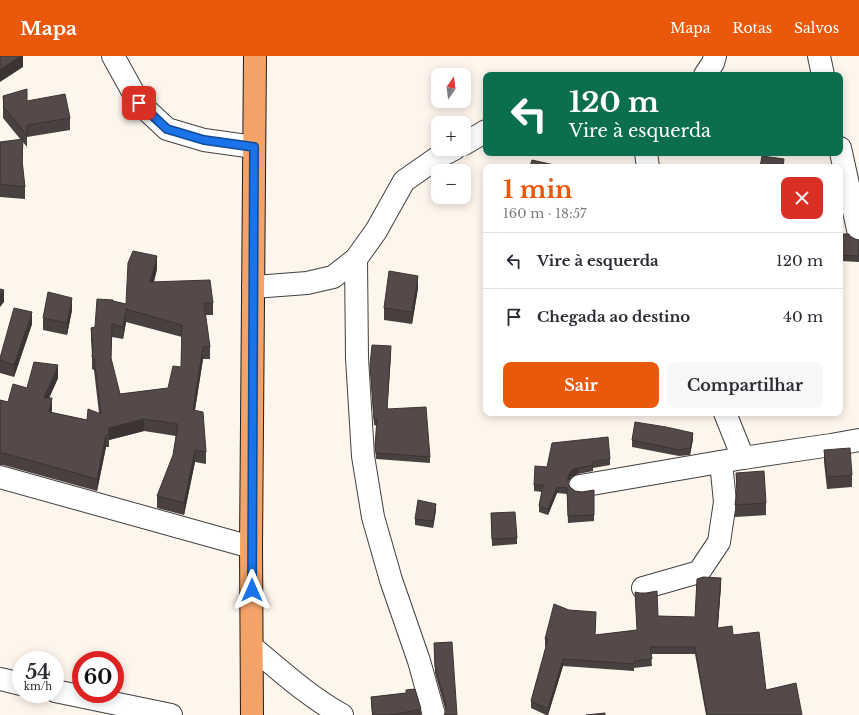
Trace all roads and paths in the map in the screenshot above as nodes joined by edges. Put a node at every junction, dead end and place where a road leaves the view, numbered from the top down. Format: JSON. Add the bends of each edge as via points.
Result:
{"nodes":[{"id":1,"x":113,"y":56,"type":"edge"},
{"id":2,"x":255,"y":56,"type":"edge"},
{"id":3,"x":715,"y":56,"type":"edge"},
{"id":4,"x":819,"y":56,"type":"edge"},
{"id":5,"x":706,"y":72,"type":"edge"},
{"id":6,"x":822,"y":72,"type":"edge"},
{"id":7,"x":483,"y":133,"type":"edge"},
{"id":8,"x":471,"y":140,"type":"edge"},
{"id":9,"x":254,"y":147,"type":"junction"},
{"id":10,"x":441,"y":156,"type":"edge"},
{"id":11,"x":842,"y":156,"type":"edge"},
{"id":12,"x":859,"y":234,"type":"edge"},
{"id":13,"x":356,"y":259,"type":"junction"},
{"id":14,"x":253,"y":287,"type":"junction"},
{"id":15,"x":726,"y":416,"type":"edge"},
{"id":16,"x":859,"y":440,"type":"edge"},
{"id":17,"x":743,"y":458,"type":"junction"},
{"id":18,"x":721,"y":462,"type":"junction"},
{"id":19,"x":0,"y":477,"type":"edge"},
{"id":20,"x":580,"y":486,"type":"dead end"},
{"id":21,"x":251,"y":547,"type":"junction"},
{"id":22,"x":643,"y":588,"type":"dead end"},
{"id":23,"x":252,"y":647,"type":"junction"},
{"id":24,"x":0,"y":680,"type":"edge"},
{"id":25,"x":12,"y":682,"type":"edge"},
{"id":26,"x":64,"y":693,"type":"edge"},
{"id":27,"x":171,"y":715,"type":"edge"},
{"id":28,"x":252,"y":715,"type":"edge"},
{"id":29,"x":342,"y":715,"type":"edge"},
{"id":30,"x":434,"y":715,"type":"edge"}],
"edges":[{"from":1,"to":9,"type":"street","via":[[139,103],[167,129],[204,140]]},
{"from":2,"to":9,"type":"main road"},
{"from":3,"to":5,"type":"street"},
{"from":4,"to":6,"type":"street"},
{"from":7,"to":8,"type":"street"},
{"from":9,"to":14,"type":"main road"},
{"from":10,"to":13,"type":"street","via":[[404,181],[376,231]]},
{"from":11,"to":12,"type":"street"},
{"from":13,"to":14,"type":"street","via":[[333,277],[307,283]]},
{"from":13,"to":30,"type":"street","via":[[361,426],[373,517]]},
{"from":14,"to":21,"type":"main road"},
{"from":15,"to":17,"type":"street"},
{"from":16,"to":17,"type":"street"},
{"from":17,"to":18,"type":"street"},
{"from":18,"to":20,"type":"street"},
{"from":18,"to":22,"type":"street","via":[[725,502],[719,542],[699,572]]},
{"from":19,"to":21,"type":"street"},
{"from":21,"to":23,"type":"main road"},
{"from":23,"to":28,"type":"main road"},
{"from":23,"to":29,"type":"street","via":[[295,684]]},
{"from":24,"to":25,"type":"street"},
{"from":26,"to":27,"type":"street"}]}
